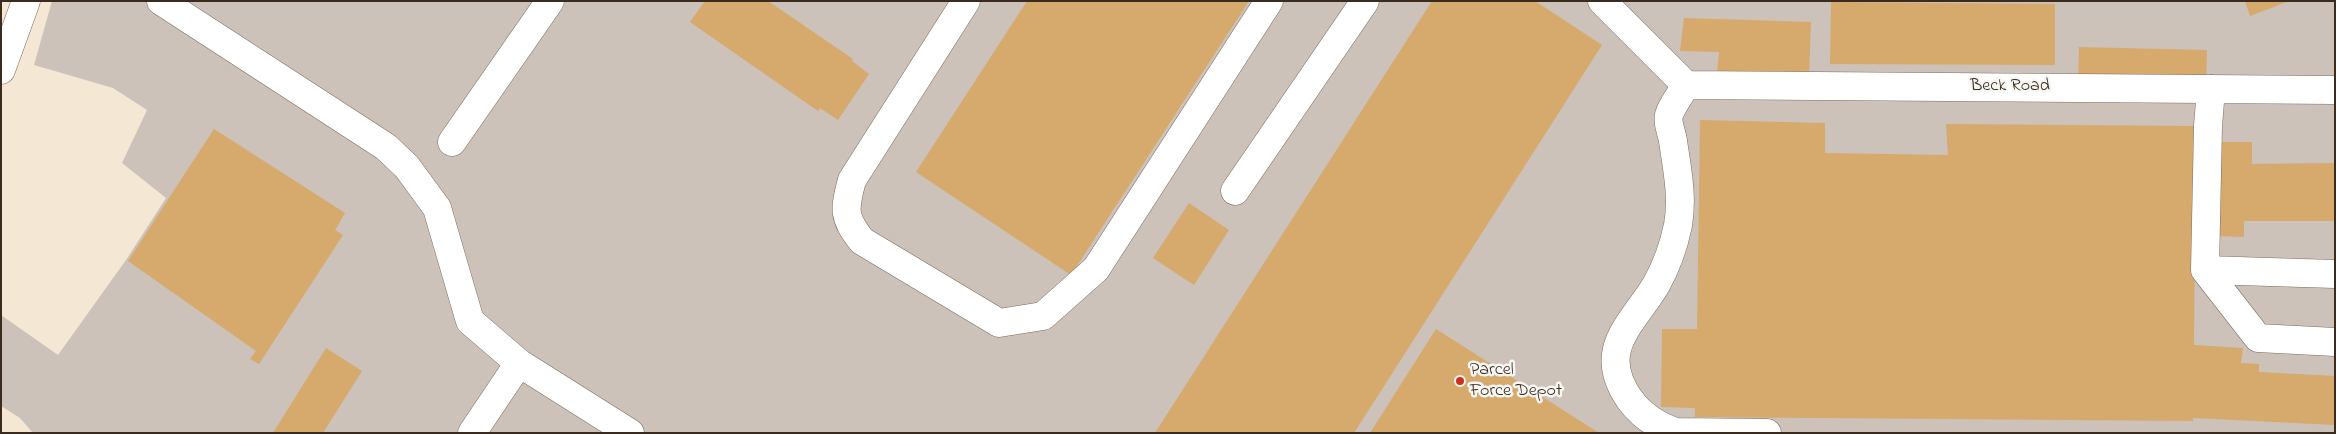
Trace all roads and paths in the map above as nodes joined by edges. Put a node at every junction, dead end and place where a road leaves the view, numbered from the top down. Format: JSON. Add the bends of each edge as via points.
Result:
{"nodes":[{"id":1,"x":26,"y":1,"type":"edge"},
{"id":2,"x":162,"y":1,"type":"edge"},
{"id":3,"x":550,"y":1,"type":"edge"},
{"id":4,"x":966,"y":1,"type":"edge"},
{"id":5,"x":1269,"y":1,"type":"edge"},
{"id":6,"x":1365,"y":1,"type":"edge"},
{"id":7,"x":1602,"y":1,"type":"edge"},
{"id":8,"x":1,"y":70,"type":"edge"},
{"id":9,"x":1686,"y":85,"type":"junction"},
{"id":10,"x":2211,"y":88,"type":"junction"},
{"id":11,"x":2335,"y":90,"type":"edge"},
{"id":12,"x":452,"y":142,"type":"dead end"},
{"id":13,"x":1235,"y":191,"type":"dead end"},
{"id":14,"x":2205,"y":270,"type":"junction"},
{"id":15,"x":2335,"y":274,"type":"edge"},
{"id":16,"x":2335,"y":342,"type":"edge"},
{"id":17,"x":519,"y":363,"type":"junction"},
{"id":18,"x":472,"y":433,"type":"edge"},
{"id":19,"x":630,"y":433,"type":"edge"},
{"id":20,"x":1767,"y":433,"type":"edge"}],
"edges":[{"from":1,"to":8,"type":"street"},
{"from":2,"to":17,"type":"street","via":[[386,147],[407,166],[437,208],[470,321]]},
{"from":3,"to":12,"type":"street"},
{"from":4,"to":5,"type":"street","via":[[852,180],[845,204],[849,225],[862,241],[999,323],[1044,316],[1096,269]]},
{"from":6,"to":13,"type":"street"},
{"from":7,"to":9,"type":"street"},
{"from":9,"to":10,"type":"street","name":"Beck Road"},
{"from":9,"to":20,"type":"street","via":[[1669,116],[1681,196],[1678,224],[1671,253],[1656,285],[1623,331],[1616,348],[1614,360],[1618,378],[1635,406],[1662,428],[1676,432]]},
{"from":10,"to":11,"type":"street","name":"Beck Road"},
{"from":10,"to":14,"type":"street"},
{"from":14,"to":15,"type":"street"},
{"from":14,"to":16,"type":"street","via":[[2258,338]]},
{"from":17,"to":18,"type":"street"},
{"from":17,"to":19,"type":"street"}]}
